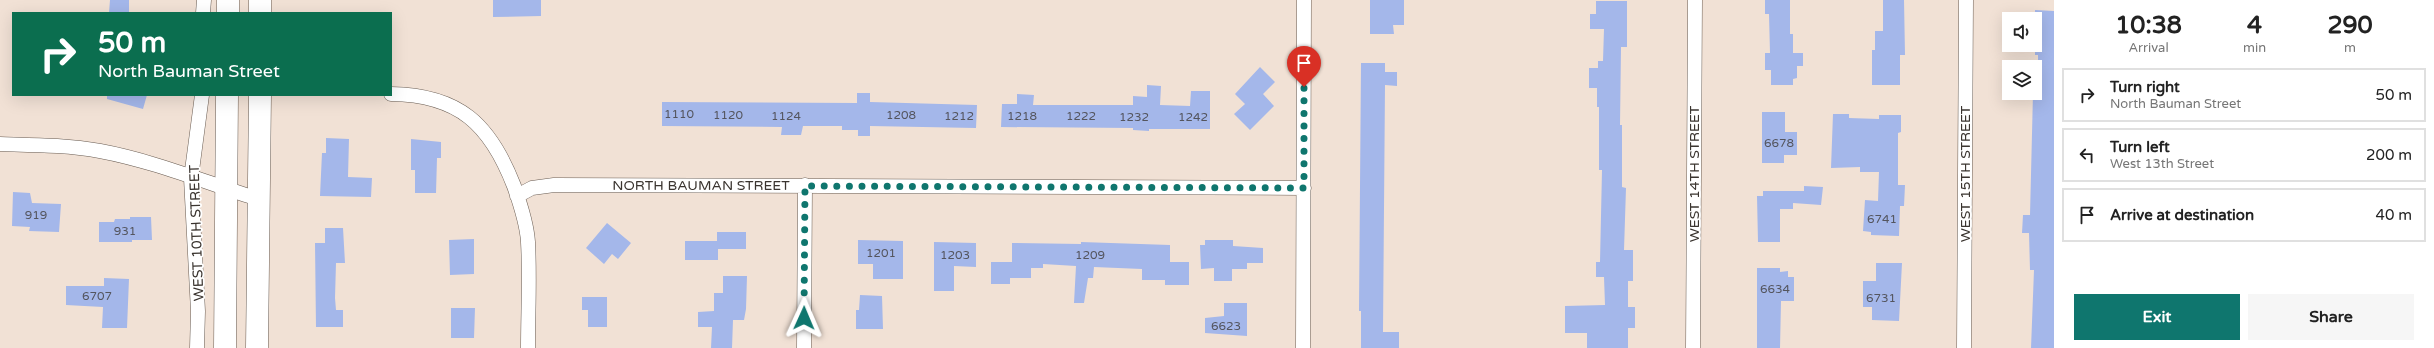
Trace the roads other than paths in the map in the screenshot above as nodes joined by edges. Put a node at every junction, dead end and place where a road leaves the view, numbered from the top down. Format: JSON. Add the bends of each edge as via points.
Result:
{"nodes":[{"id":1,"x":204,"y":0,"type":"edge"},
{"id":2,"x":228,"y":0,"type":"edge"},
{"id":3,"x":260,"y":0,"type":"edge"},
{"id":4,"x":1304,"y":0,"type":"edge"},
{"id":5,"x":1695,"y":0,"type":"edge"},
{"id":6,"x":1966,"y":0,"type":"edge"},
{"id":7,"x":203,"y":12,"type":"edge"},
{"id":8,"x":228,"y":12,"type":"edge"},
{"id":9,"x":260,"y":12,"type":"edge"},
{"id":10,"x":392,"y":94,"type":"edge"},
{"id":11,"x":202,"y":96,"type":"edge"},
{"id":12,"x":227,"y":96,"type":"edge"},
{"id":13,"x":260,"y":96,"type":"edge"},
{"id":14,"x":0,"y":144,"type":"edge"},
{"id":15,"x":191,"y":178,"type":"junction"},
{"id":16,"x":805,"y":186,"type":"junction"},
{"id":17,"x":1304,"y":188,"type":"junction"},
{"id":18,"x":226,"y":189,"type":"junction"},
{"id":19,"x":517,"y":196,"type":"junction"},
{"id":20,"x":258,"y":199,"type":"junction"},
{"id":21,"x":197,"y":348,"type":"edge"},
{"id":22,"x":225,"y":348,"type":"edge"},
{"id":23,"x":257,"y":348,"type":"edge"},
{"id":24,"x":528,"y":348,"type":"edge"},
{"id":25,"x":804,"y":348,"type":"edge"},
{"id":26,"x":1303,"y":348,"type":"edge"},
{"id":27,"x":1693,"y":348,"type":"edge"},
{"id":28,"x":1964,"y":348,"type":"edge"}],
"edges":[{"from":1,"to":7,"type":"street"},
{"from":2,"to":8,"type":"main road"},
{"from":3,"to":9,"type":"main road"},
{"from":4,"to":17,"type":"street"},
{"from":5,"to":27,"type":"street","name":"WEST 14TH STREET"},
{"from":6,"to":28,"type":"street","name":"WEST 15TH STREET"},
{"from":10,"to":19,"type":"street","via":[[431,97],[472,119],[487,135],[501,158]]},
{"from":11,"to":15,"type":"street","name":"WEST 10TH STREET"},
{"from":12,"to":18,"type":"main road","name":"WEST 10TH STREET"},
{"from":13,"to":20,"type":"main road"},
{"from":14,"to":15,"type":"street","via":[[61,146],[102,152]]},
{"from":15,"to":18,"type":"street"},
{"from":15,"to":21,"type":"street","name":"WEST 10TH STREET","via":[[198,311]]},
{"from":16,"to":17,"type":"street","name":"NORTH BAUMAN STREET"},
{"from":16,"to":19,"type":"street","name":"NORTH BAUMAN STREET","via":[[546,185],[532,188]]},
{"from":16,"to":25,"type":"street"},
{"from":17,"to":26,"type":"street"},
{"from":18,"to":20,"type":"street"},
{"from":18,"to":22,"type":"main road","name":"WEST 10TH STREET"},
{"from":19,"to":24,"type":"street","via":[[528,240]]},
{"from":20,"to":23,"type":"main road"}]}
